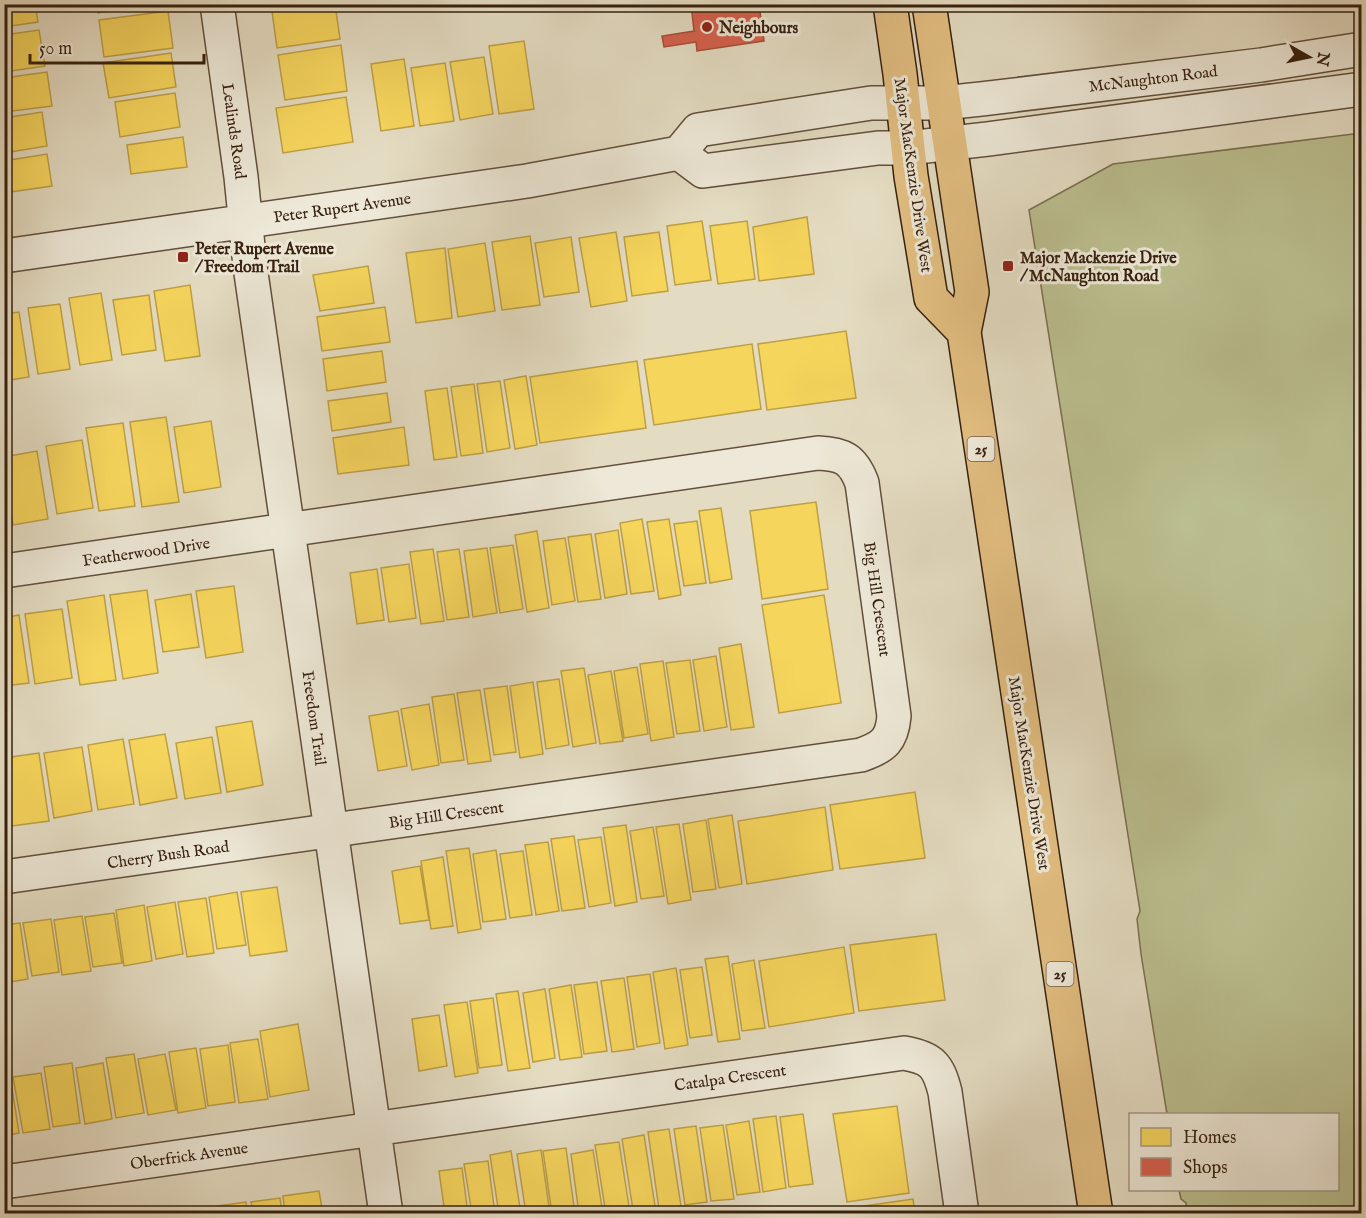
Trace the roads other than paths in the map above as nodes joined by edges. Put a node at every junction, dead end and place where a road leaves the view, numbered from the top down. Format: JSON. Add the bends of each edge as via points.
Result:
{"nodes":[{"id":1,"x":217,"y":4,"type":"edge"},
{"id":2,"x":890,"y":4,"type":"edge"},
{"id":3,"x":929,"y":4,"type":"edge"},
{"id":4,"x":1362,"y":49,"type":"edge"},
{"id":5,"x":1362,"y":89,"type":"edge"},
{"id":6,"x":943,"y":103,"type":"junction"},
{"id":7,"x":903,"y":104,"type":"junction"},
{"id":8,"x":949,"y":143,"type":"junction"},
{"id":9,"x":908,"y":148,"type":"junction"},
{"id":10,"x":679,"y":153,"type":"junction"},
{"id":11,"x":246,"y":221,"type":"junction"},
{"id":12,"x":4,"y":256,"type":"edge"},
{"id":13,"x":964,"y":332,"type":"junction"},
{"id":14,"x":288,"y":530,"type":"junction"},
{"id":15,"x":4,"y":571,"type":"edge"},
{"id":16,"x":331,"y":831,"type":"junction"},
{"id":17,"x":4,"y":877,"type":"edge"},
{"id":18,"x":373,"y":1128,"type":"junction"},
{"id":19,"x":4,"y":1182,"type":"edge"},
{"id":20,"x":386,"y":1214,"type":"edge"},
{"id":21,"x":962,"y":1214,"type":"edge"},
{"id":22,"x":1096,"y":1214,"type":"edge"}],
"edges":[{"from":1,"to":11,"type":"street","name":"Lealinds Road"},
{"from":2,"to":7,"type":"main road","name":"Major MacKenzie Drive West"},
{"from":3,"to":6,"type":"main road","name":"Major MacKenzie Drive West","number":"25"},
{"from":4,"to":6,"type":"street","name":"McNaughton Road"},
{"from":5,"to":8,"type":"street"},
{"from":6,"to":7,"type":"street","name":"McNaughton Road"},
{"from":6,"to":8,"type":"main road","name":"Major MacKenzie Drive West","number":"25"},
{"from":7,"to":9,"type":"main road","name":"Major MacKenzie Drive West"},
{"from":7,"to":10,"type":"street","via":[[871,104],[698,130]]},
{"from":8,"to":9,"type":"street"},
{"from":8,"to":13,"type":"main road","name":"Major MacKenzie Drive West","number":"25","via":[[972,292]]},
{"from":9,"to":10,"type":"street","via":[[878,148],[703,171]]},
{"from":9,"to":13,"type":"main road","name":"Major MacKenzie Drive West","via":[[931,298]]},
{"from":10,"to":11,"type":"street","name":"Peter Rupert Avenue","via":[[527,181]]},
{"from":11,"to":12,"type":"street","name":"Peter Rupert Avenue"},
{"from":11,"to":14,"type":"street","name":"Freedom Trail"},
{"from":13,"to":22,"type":"main road","name":"Major MacKenzie Drive West","number":"25"},
{"from":14,"to":15,"type":"street","name":"Featherwood Drive"},
{"from":14,"to":16,"type":"street","name":"Freedom Trail"},
{"from":14,"to":16,"type":"street","name":"Big Hill Crescent","via":[[818,453],[838,455],[855,466],[862,483],[894,716],[893,734],[873,751]]},
{"from":16,"to":17,"type":"street","name":"Cherry Bush Road"},
{"from":16,"to":18,"type":"street","name":"Freedom Trail"},
{"from":18,"to":19,"type":"street","name":"Oberfrick Avenue"},
{"from":18,"to":20,"type":"street","name":"Freedom Trail"},
{"from":18,"to":21,"type":"street","name":"Catalpa Crescent","via":[[904,1053],[918,1056],[940,1072]]}]}
